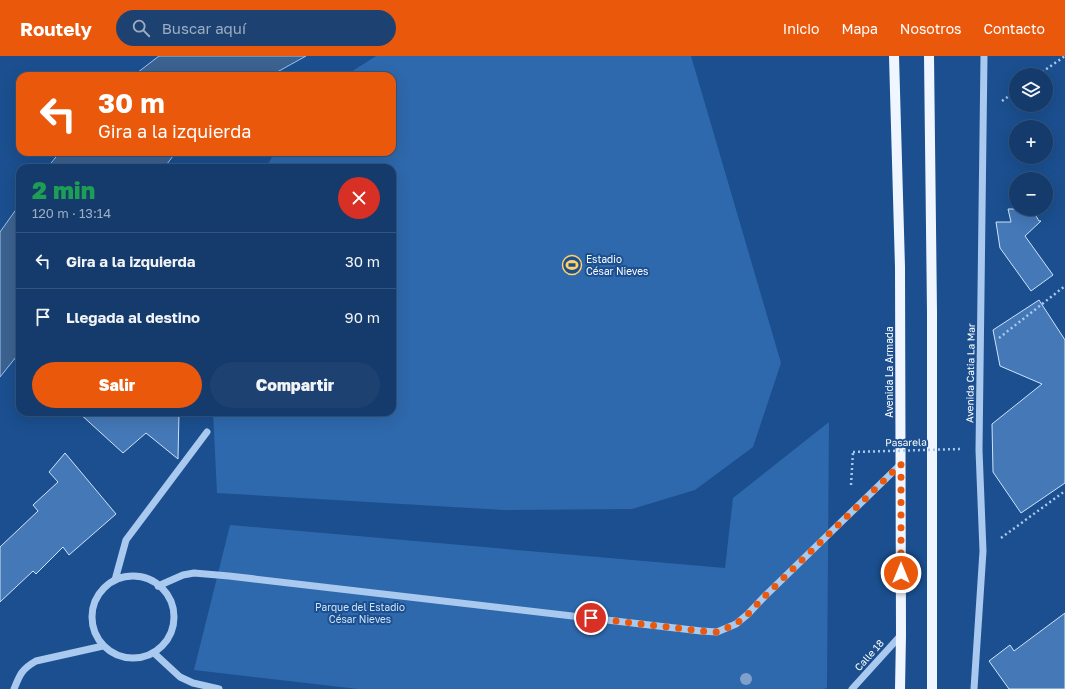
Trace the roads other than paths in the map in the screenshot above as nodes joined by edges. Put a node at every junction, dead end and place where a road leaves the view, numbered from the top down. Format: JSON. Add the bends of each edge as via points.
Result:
{"nodes":[{"id":1,"x":894,"y":56,"type":"edge"},
{"id":2,"x":929,"y":56,"type":"edge"},
{"id":3,"x":984,"y":56,"type":"edge"},
{"id":4,"x":207,"y":432,"type":"dead end"},
{"id":5,"x":901,"y":464,"type":"junction"},
{"id":6,"x":115,"y":580,"type":"junction"},
{"id":7,"x":158,"y":586,"type":"junction"},
{"id":8,"x":901,"y":634,"type":"junction"},
{"id":9,"x":103,"y":646,"type":"junction"},
{"id":10,"x":154,"y":653,"type":"junction"},
{"id":11,"x":14,"y":689,"type":"edge"},
{"id":12,"x":220,"y":689,"type":"edge"},
{"id":13,"x":852,"y":689,"type":"edge"},
{"id":14,"x":900,"y":689,"type":"edge"},
{"id":15,"x":932,"y":689,"type":"edge"},
{"id":16,"x":974,"y":689,"type":"edge"}],
"edges":[{"from":1,"to":5,"type":"main road","name":"Avenida La Armada","via":[[900,267]]},
{"from":2,"to":15,"type":"main road"},
{"from":3,"to":16,"type":"street","name":"Avenida Catia La Mar","via":[[979,450],[983,552]]},
{"from":4,"to":6,"type":"street","via":[[126,540]]},
{"from":5,"to":7,"type":"street","via":[[748,614],[736,624],[717,632],[194,573],[183,574]]},
{"from":5,"to":8,"type":"main road","name":"Avenida La Armada"},
{"from":6,"to":7,"type":"street","via":[[137,576]]},
{"from":6,"to":9,"type":"street","via":[[105,587],[93,608],[92,622]]},
{"from":7,"to":10,"type":"street","via":[[172,606],[174,620],[164,644]]},
{"from":8,"to":13,"type":"street","name":"Calle 18"},
{"from":8,"to":14,"type":"main road","name":"Avenida La Armada"},
{"from":9,"to":10,"type":"street","via":[[114,654],[128,658]]},
{"from":9,"to":11,"type":"street","via":[[36,661],[20,675]]},
{"from":10,"to":12,"type":"street","via":[[180,677],[193,684]]}]}
